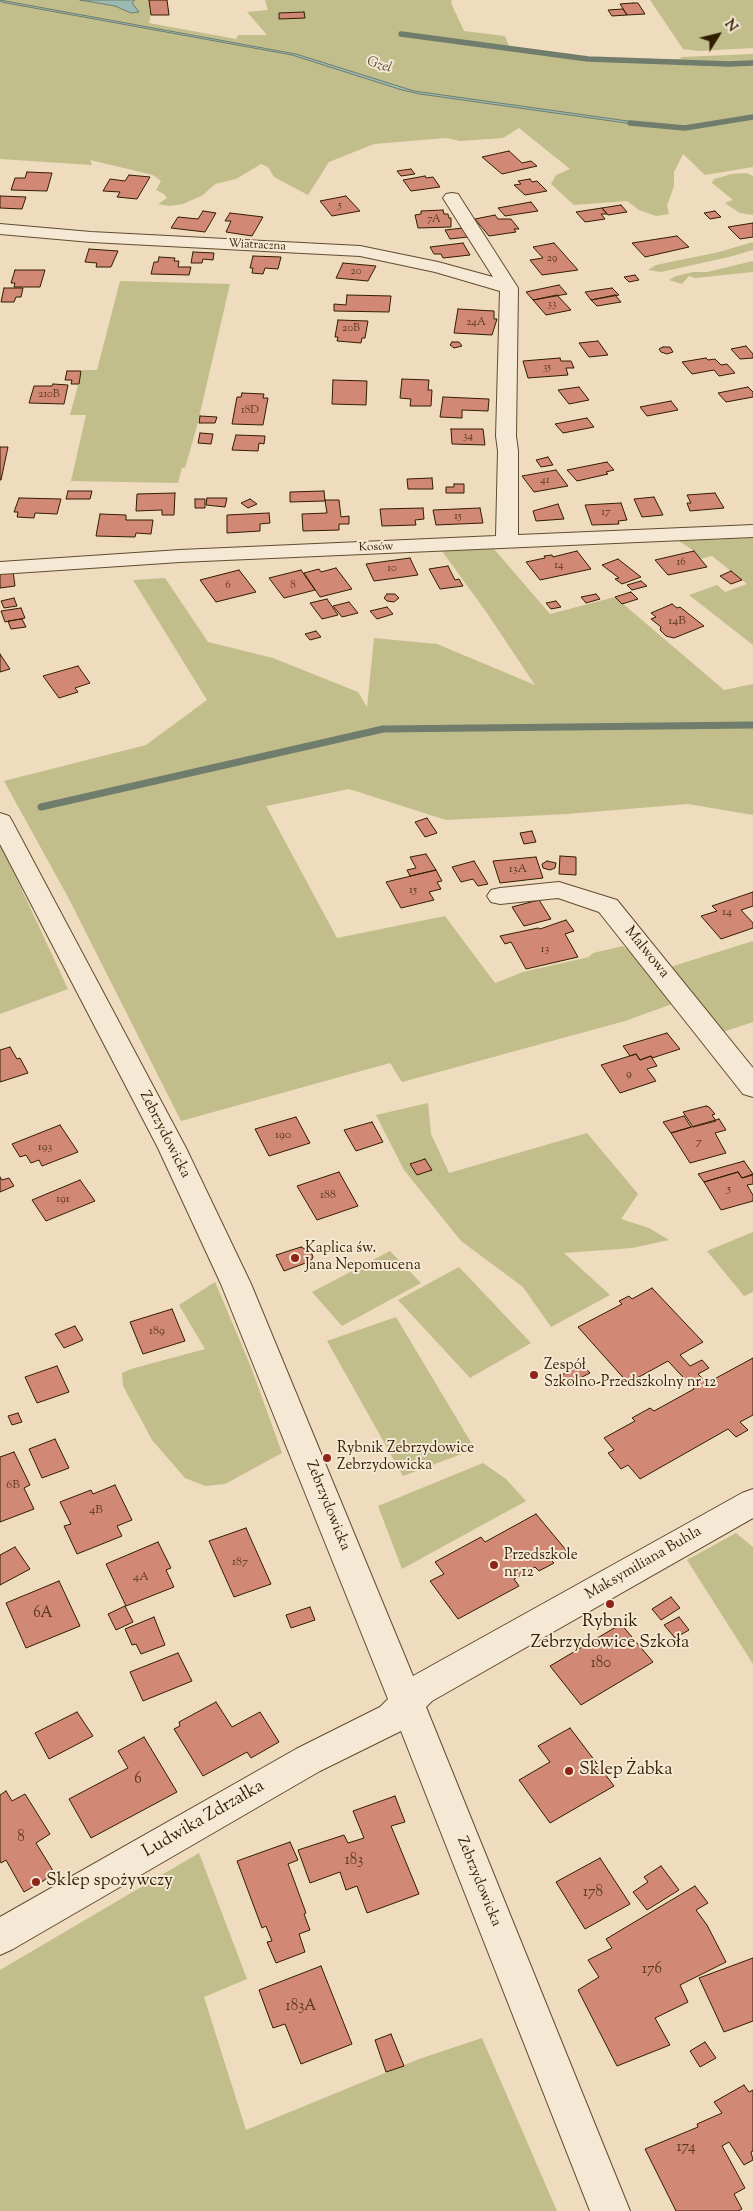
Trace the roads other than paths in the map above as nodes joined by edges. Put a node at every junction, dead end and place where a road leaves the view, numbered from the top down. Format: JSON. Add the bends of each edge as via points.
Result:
{"nodes":[{"id":1,"x":452,"y":198,"type":"dead end"},
{"id":2,"x":0,"y":229,"type":"edge"},
{"id":3,"x":509,"y":288,"type":"junction"},
{"id":4,"x":753,"y":530,"type":"edge"},
{"id":5,"x":507,"y":543,"type":"junction"},
{"id":6,"x":0,"y":568,"type":"edge"},
{"id":7,"x":0,"y":821,"type":"edge"},
{"id":8,"x":500,"y":896,"type":"dead end"},
{"id":9,"x":753,"y":1088,"type":"edge"},
{"id":10,"x":753,"y":1502,"type":"edge"},
{"id":11,"x":407,"y":1703,"type":"junction"},
{"id":12,"x":0,"y":1937,"type":"edge"},
{"id":13,"x":610,"y":2211,"type":"edge"}],
"edges":[{"from":1,"to":3,"type":"street"},
{"from":2,"to":3,"type":"street","name":"Wiatraczna","via":[[360,251],[438,267]]},
{"from":3,"to":5,"type":"street"},
{"from":4,"to":5,"type":"street","name":"Kosów"},
{"from":5,"to":6,"type":"street","name":"Kosów","via":[[190,556]]},
{"from":7,"to":11,"type":"street","name":"Zebrzydowicka","via":[[167,1139],[220,1248]]},
{"from":8,"to":9,"type":"street","name":"Malwowa","via":[[559,890],[608,906]]},
{"from":10,"to":11,"type":"street","name":"Maksymiliana Buhla","via":[[420,1690]]},
{"from":11,"to":12,"type":"street","name":"Ludwika Zdrzałka","via":[[392,1718],[308,1760]]},
{"from":11,"to":13,"type":"street","name":"Zebrzydowicka"}]}
